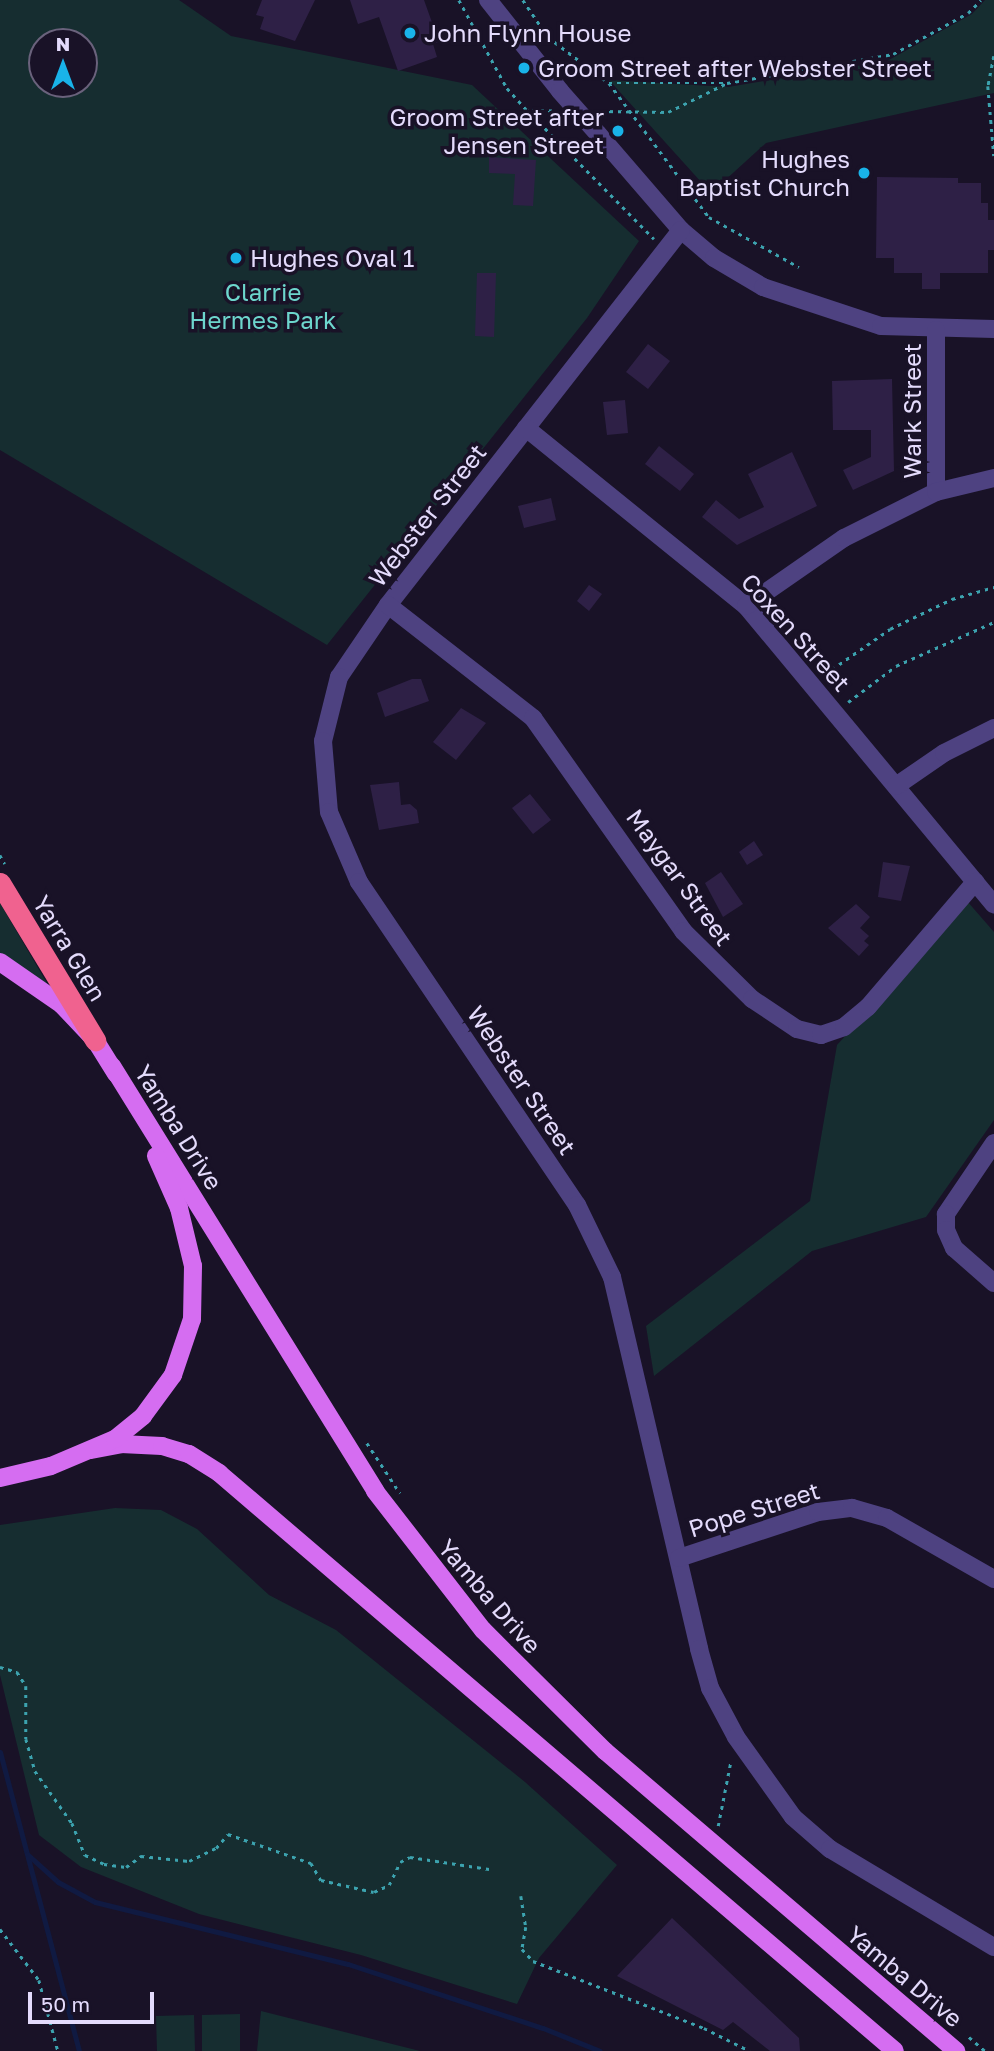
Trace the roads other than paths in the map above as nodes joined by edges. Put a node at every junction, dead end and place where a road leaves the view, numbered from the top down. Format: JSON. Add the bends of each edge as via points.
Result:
{"nodes":[{"id":1,"x":488,"y":0,"type":"edge"},
{"id":2,"x":681,"y":230,"type":"junction"},
{"id":3,"x":936,"y":330,"type":"junction"},
{"id":4,"x":994,"y":330,"type":"edge"},
{"id":5,"x":526,"y":428,"type":"junction"},
{"id":6,"x":994,"y":478,"type":"edge"},
{"id":7,"x":936,"y":492,"type":"junction"},
{"id":8,"x":388,"y":605,"type":"junction"},
{"id":9,"x":746,"y":606,"type":"junction"},
{"id":10,"x":994,"y":728,"type":"edge"},
{"id":11,"x":896,"y":786,"type":"junction"},
{"id":12,"x":975,"y":882,"type":"junction"},
{"id":13,"x":0,"y":883,"type":"edge"},
{"id":14,"x":994,"y":905,"type":"edge"},
{"id":15,"x":0,"y":962,"type":"edge"},
{"id":16,"x":95,"y":1040,"type":"junction"},
{"id":17,"x":112,"y":1066,"type":"junction"},
{"id":18,"x":994,"y":1143,"type":"edge"},
{"id":19,"x":994,"y":1283,"type":"edge"},
{"id":20,"x":91,"y":1450,"type":"junction"},
{"id":21,"x":0,"y":1478,"type":"edge"},
{"id":22,"x":679,"y":1558,"type":"junction"},
{"id":23,"x":994,"y":1579,"type":"edge"},
{"id":24,"x":994,"y":1947,"type":"edge"},
{"id":25,"x":846,"y":2009,"type":"junction"},
{"id":26,"x":877,"y":2051,"type":"edge"},
{"id":27,"x":895,"y":2051,"type":"edge"},
{"id":28,"x":956,"y":2051,"type":"edge"}],
"edges":[{"from":1,"to":2,"type":"street","bridge":true},
{"from":2,"to":3,"type":"street","via":[[714,258],[764,287],[881,326]]},
{"from":2,"to":5,"type":"street","name":"Webster Street"},
{"from":3,"to":4,"type":"street"},
{"from":3,"to":7,"type":"street","name":"Wark Street"},
{"from":5,"to":8,"type":"street","name":"Webster Street"},
{"from":5,"to":9,"type":"street","name":"Coxen Street"},
{"from":6,"to":7,"type":"street"},
{"from":7,"to":9,"type":"street","via":[[844,538]]},
{"from":8,"to":12,"type":"street","name":"Maygar Street","via":[[533,719],[683,931],[752,999],[797,1029],[821,1035],[852,1020]]},
{"from":8,"to":22,"type":"street","name":"Webster Street","via":[[339,677],[329,708],[323,741],[329,811],[359,882],[577,1205],[596,1242],[624,1316]]},
{"from":9,"to":11,"type":"street","name":"Coxen Street"},
{"from":10,"to":11,"type":"street","via":[[944,753]]},
{"from":11,"to":12,"type":"street","name":"Coxen Street"},
{"from":12,"to":14,"type":"street","name":"Coxen Street"},
{"from":13,"to":16,"type":"highway","name":"Yarra Glen"},
{"from":15,"to":16,"type":"main road","via":[[51,994]]},
{"from":16,"to":17,"type":"main road"},
{"from":17,"to":20,"type":"main road","via":[[179,1208],[191,1257],[194,1300],[188,1338],[164,1391],[124,1433]]},
{"from":17,"to":28,"type":"main road","name":"Yamba Drive","via":[[375,1491],[484,1630],[605,1751]]},
{"from":18,"to":19,"type":"street","via":[[946,1214],[946,1230],[954,1248]]},
{"from":20,"to":21,"type":"main road","via":[[51,1466]]},
{"from":20,"to":25,"type":"main road","via":[[121,1444],[162,1446],[188,1454],[219,1473]]},
{"from":22,"to":23,"type":"street","name":"Pope Street","via":[[818,1512],[852,1508],[887,1518]]},
{"from":22,"to":24,"type":"street","name":"Webster Street","via":[[710,1688],[755,1770],[786,1808],[830,1849]]},
{"from":25,"to":26,"type":"main road"},
{"from":25,"to":27,"type":"main road"}]}
